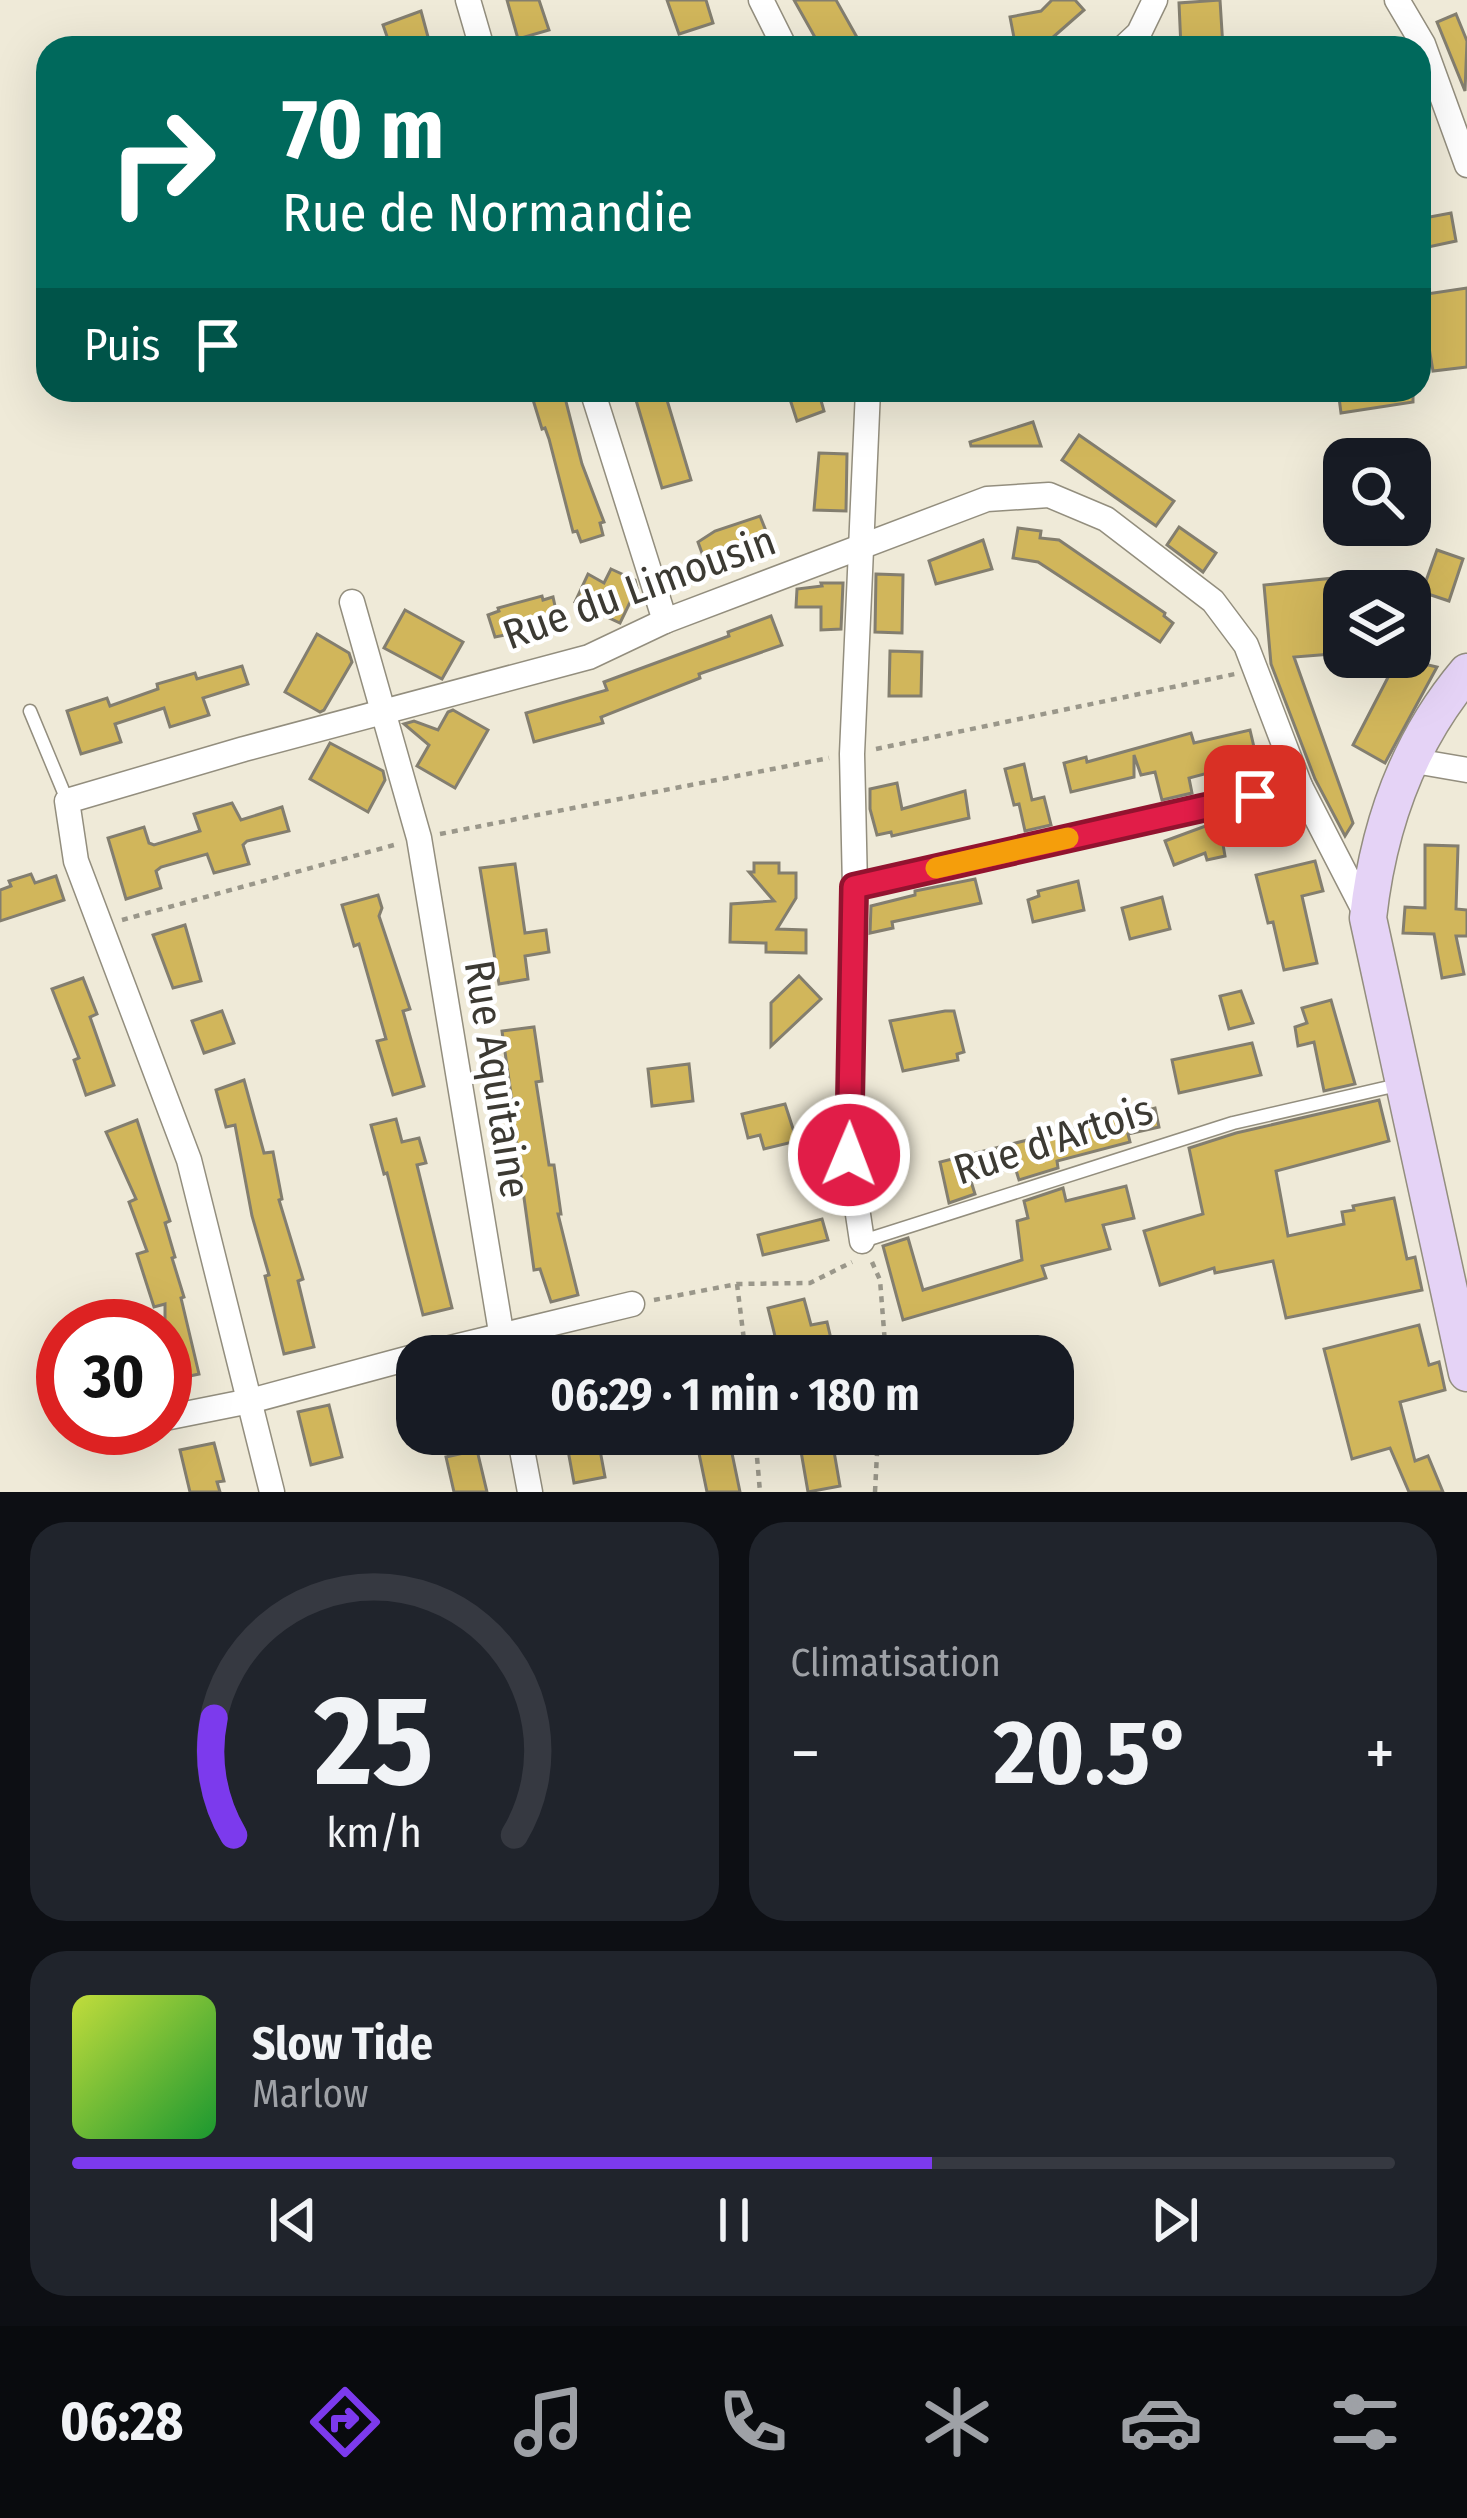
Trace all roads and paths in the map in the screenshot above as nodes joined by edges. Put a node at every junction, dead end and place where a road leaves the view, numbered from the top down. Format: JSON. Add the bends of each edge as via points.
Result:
{"nodes":[{"id":1,"x":468,"y":0,"type":"edge"},
{"id":2,"x":761,"y":0,"type":"edge"},
{"id":3,"x":1155,"y":0,"type":"edge"},
{"id":4,"x":1397,"y":0,"type":"edge"},
{"id":5,"x":478,"y":36,"type":"edge"},
{"id":6,"x":778,"y":36,"type":"edge"},
{"id":7,"x":1136,"y":36,"type":"edge"},
{"id":8,"x":1418,"y":36,"type":"edge"},
{"id":9,"x":1431,"y":66,"type":"edge"},
{"id":10,"x":1467,"y":166,"type":"edge"},
{"id":11,"x":596,"y":402,"type":"edge"},
{"id":12,"x":867,"y":402,"type":"edge"},
{"id":13,"x":861,"y":550,"type":"junction"},
{"id":14,"x":352,"y":602,"type":"dead end"},
{"id":15,"x":665,"y":621,"type":"junction"},
{"id":16,"x":1256,"y":669,"type":"junction"},
{"id":17,"x":1467,"y":672,"type":"edge"},
{"id":18,"x":385,"y":710,"type":"junction"},
{"id":19,"x":30,"y":711,"type":"dead end"},
{"id":20,"x":852,"y":754,"type":"junction"},
{"id":21,"x":1409,"y":760,"type":"junction"},
{"id":22,"x":1467,"y":770,"type":"edge"},
{"id":23,"x":1300,"y":786,"type":"junction"},
{"id":24,"x":67,"y":801,"type":"junction"},
{"id":25,"x":419,"y":838,"type":"junction"},
{"id":26,"x":854,"y":887,"type":"junction"},
{"id":27,"x":1368,"y":918,"type":"junction"},
{"id":28,"x":99,"y":926,"type":"junction"},
{"id":29,"x":1403,"y":1084,"type":"junction"},
{"id":30,"x":865,"y":1248,"type":"junction"},
{"id":31,"x":736,"y":1284,"type":"junction"},
{"id":32,"x":632,"y":1304,"type":"joint"},
{"id":33,"x":501,"y":1335,"type":"edge"},
{"id":34,"x":534,"y":1335,"type":"edge"},
{"id":35,"x":743,"y":1335,"type":"edge"},
{"id":36,"x":884,"y":1335,"type":"edge"},
{"id":37,"x":396,"y":1362,"type":"edge"},
{"id":38,"x":1467,"y":1373,"type":"edge"},
{"id":39,"x":250,"y":1401,"type":"junction"},
{"id":40,"x":192,"y":1413,"type":"edge"},
{"id":41,"x":523,"y":1455,"type":"edge"},
{"id":42,"x":757,"y":1455,"type":"edge"},
{"id":43,"x":877,"y":1455,"type":"edge"},
{"id":44,"x":272,"y":1492,"type":"edge"},
{"id":45,"x":530,"y":1492,"type":"edge"},
{"id":46,"x":760,"y":1492,"type":"edge"},
{"id":47,"x":875,"y":1492,"type":"edge"}],
"edges":[{"from":1,"to":5,"type":"street"},
{"from":2,"to":6,"type":"street"},
{"from":3,"to":7,"type":"street"},
{"from":4,"to":8,"type":"street"},
{"from":9,"to":10,"type":"street"},
{"from":11,"to":15,"type":"street"},
{"from":12,"to":13,"type":"street"},
{"from":13,"to":15,"type":"street","name":"Rue du Limousin"},
{"from":13,"to":16,"type":"street","name":"Rue du Limousin","via":[[988,499],[1049,495],[1106,519],[1214,601]]},
{"from":13,"to":20,"type":"street"},
{"from":14,"to":18,"type":"street","name":"Rue Aquitaine"},
{"from":15,"to":18,"type":"street","name":"Rue du Limousin","via":[[589,657]]},
{"from":16,"to":20,"type":"path"},
{"from":16,"to":23,"type":"street","name":"Rue du Limousin"},
{"from":17,"to":21,"type":"street"},
{"from":18,"to":24,"type":"street","name":"Rue du Limousin"},
{"from":18,"to":25,"type":"street","name":"Rue Aquitaine"},
{"from":19,"to":24,"type":"lane"},
{"from":20,"to":25,"type":"path"},
{"from":20,"to":26,"type":"street"},
{"from":21,"to":22,"type":"street"},
{"from":21,"to":27,"type":"street","via":[[1375,856]]},
{"from":23,"to":26,"type":"street"},
{"from":23,"to":27,"type":"street","name":"Rue du Limousin"},
{"from":24,"to":28,"type":"street","via":[[76,861]]},
{"from":25,"to":28,"type":"path"},
{"from":25,"to":33,"type":"street","name":"Rue Aquitaine"},
{"from":26,"to":30,"type":"street","via":[[849,1155]]},
{"from":27,"to":29,"type":"street"},
{"from":28,"to":39,"type":"street","via":[[189,1160]]},
{"from":29,"to":30,"type":"lane","name":"Rue d'Artois","via":[[1233,1123]]},
{"from":29,"to":38,"type":"street"},
{"from":30,"to":31,"type":"path","via":[[810,1282]]},
{"from":30,"to":36,"type":"path","via":[[880,1280]]},
{"from":31,"to":32,"type":"path"},
{"from":31,"to":35,"type":"path"},
{"from":32,"to":34,"type":"street"},
{"from":37,"to":39,"type":"street"},
{"from":39,"to":40,"type":"street"},
{"from":39,"to":44,"type":"street"},
{"from":41,"to":45,"type":"street"},
{"from":42,"to":46,"type":"path"},
{"from":43,"to":47,"type":"path"}]}
